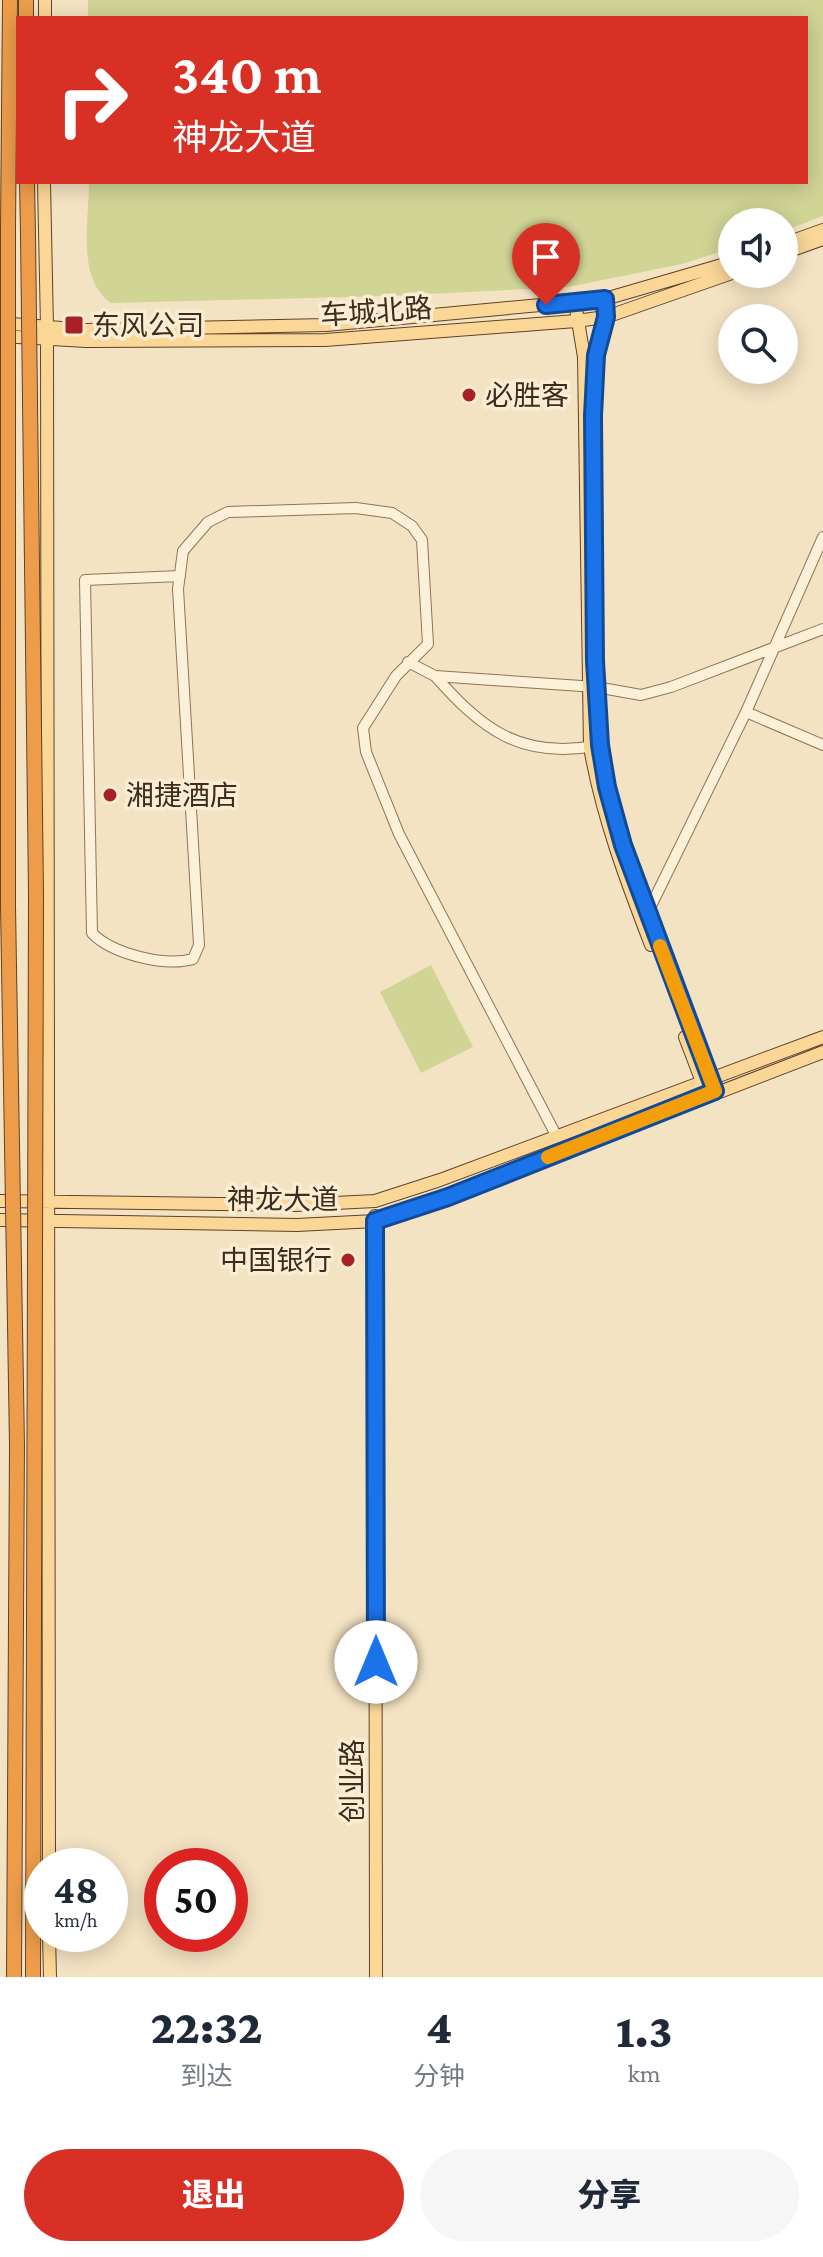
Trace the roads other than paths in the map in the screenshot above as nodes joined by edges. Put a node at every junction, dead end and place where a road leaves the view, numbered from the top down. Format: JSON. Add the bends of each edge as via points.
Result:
{"nodes":[{"id":1,"x":10,"y":0,"type":"edge"},
{"id":2,"x":27,"y":184,"type":"edge"},
{"id":3,"x":44,"y":184,"type":"edge"},
{"id":4,"x":823,"y":230,"type":"edge"},
{"id":5,"x":798,"y":239,"type":"edge"},
{"id":6,"x":823,"y":239,"type":"edge"},
{"id":7,"x":798,"y":248,"type":"edge"},
{"id":8,"x":718,"y":266,"type":"edge"},
{"id":9,"x":718,"y":278,"type":"edge"},
{"id":10,"x":605,"y":299,"type":"junction"},
{"id":11,"x":575,"y":303,"type":"junction"},
{"id":12,"x":606,"y":317,"type":"junction"},
{"id":13,"x":576,"y":321,"type":"junction"},
{"id":14,"x":0,"y":323,"type":"edge"},
{"id":15,"x":47,"y":333,"type":"junction"},
{"id":16,"x":0,"y":336,"type":"edge"},
{"id":17,"x":823,"y":537,"type":"edge"},
{"id":18,"x":180,"y":576,"type":"junction"},
{"id":19,"x":823,"y":629,"type":"edge"},
{"id":20,"x":775,"y":646,"type":"junction"},
{"id":21,"x":408,"y":662,"type":"junction"},
{"id":22,"x":435,"y":676,"type":"junction"},
{"id":23,"x":591,"y":687,"type":"junction"},
{"id":24,"x":746,"y":712,"type":"junction"},
{"id":25,"x":823,"y":745,"type":"edge"},
{"id":26,"x":595,"y":746,"type":"junction"},
{"id":27,"x":645,"y":918,"type":"junction"},
{"id":28,"x":823,"y":1037,"type":"edge"},
{"id":29,"x":823,"y":1052,"type":"edge"},
{"id":30,"x":708,"y":1087,"type":"junction"},
{"id":31,"x":557,"y":1137,"type":"junction"},
{"id":32,"x":0,"y":1201,"type":"edge"},
{"id":33,"x":375,"y":1201,"type":"junction"},
{"id":34,"x":46,"y":1203,"type":"junction"},
{"id":35,"x":0,"y":1220,"type":"edge"},
{"id":36,"x":47,"y":1220,"type":"junction"},
{"id":37,"x":375,"y":1221,"type":"junction"},
{"id":38,"x":49,"y":1848,"type":"edge"},
{"id":39,"x":49,"y":1952,"type":"edge"},
{"id":40,"x":14,"y":1977,"type":"edge"},
{"id":41,"x":33,"y":1977,"type":"edge"},
{"id":42,"x":50,"y":1977,"type":"edge"},
{"id":43,"x":376,"y":1977,"type":"edge"}],
"edges":[{"from":1,"to":40,"type":"highway","bridge":true,"via":[[8,906],[17,1445]]},
{"from":2,"to":41,"type":"highway","bridge":true,"via":[[36,894]]},
{"from":3,"to":15,"type":"main road"},
{"from":4,"to":5,"type":"main road"},
{"from":6,"to":7,"type":"main road"},
{"from":8,"to":10,"type":"main road","name":"车城北路"},
{"from":9,"to":12,"type":"main road","name":"车城北路"},
{"from":10,"to":11,"type":"main road","name":"车城北路"},
{"from":10,"to":12,"type":"main road"},
{"from":11,"to":13,"type":"main road"},
{"from":11,"to":15,"type":"main road","name":"车城北路","via":[[326,325]]},
{"from":12,"to":13,"type":"main road","name":"车城北路"},
{"from":12,"to":23,"type":"main road","via":[[596,355],[593,416]]},
{"from":13,"to":15,"type":"main road","name":"车城北路","via":[[325,340]]},
{"from":13,"to":23,"type":"main road","via":[[584,357]]},
{"from":14,"to":15,"type":"main road","name":"车城北路"},
{"from":15,"to":16,"type":"main road","name":"车城北路"},
{"from":15,"to":34,"type":"main road"},
{"from":17,"to":20,"type":"street"},
{"from":18,"to":18,"type":"street","via":[[199,945],[193,959],[179,963],[132,953],[101,942],[92,933],[85,580]]},
{"from":18,"to":21,"type":"street","via":[[183,551],[208,522],[228,512],[356,508],[392,513],[422,540],[425,563],[428,644]]},
{"from":19,"to":20,"type":"street"},
{"from":20,"to":23,"type":"street","via":[[641,695]]},
{"from":20,"to":24,"type":"street"},
{"from":21,"to":22,"type":"street"},
{"from":21,"to":31,"type":"street","via":[[363,728],[369,763],[399,834]]},
{"from":22,"to":23,"type":"street"},
{"from":22,"to":26,"type":"street","via":[[472,717],[518,743],[535,749]]},
{"from":23,"to":26,"type":"main road"},
{"from":24,"to":25,"type":"street"},
{"from":24,"to":27,"type":"street"},
{"from":26,"to":27,"type":"main road"},
{"from":27,"to":30,"type":"main road"},
{"from":28,"to":30,"type":"main road","name":"神龙大道"},
{"from":29,"to":30,"type":"main road","name":"神龙大道"},
{"from":30,"to":31,"type":"main road","name":"神龙大道"},
{"from":30,"to":37,"type":"main road","name":"神龙大道","via":[[448,1197]]},
{"from":31,"to":33,"type":"main road","name":"神龙大道"},
{"from":32,"to":34,"type":"main road","name":"神龙大道"},
{"from":33,"to":34,"type":"main road","name":"神龙大道"},
{"from":33,"to":37,"type":"main road","name":"创业路"},
{"from":34,"to":36,"type":"main road"},
{"from":35,"to":36,"type":"main road","name":"神龙大道"},
{"from":36,"to":37,"type":"main road","name":"神龙大道","via":[[297,1225]]},
{"from":36,"to":38,"type":"main road"},
{"from":37,"to":43,"type":"main road","name":"创业路"},
{"from":39,"to":42,"type":"main road"}]}
